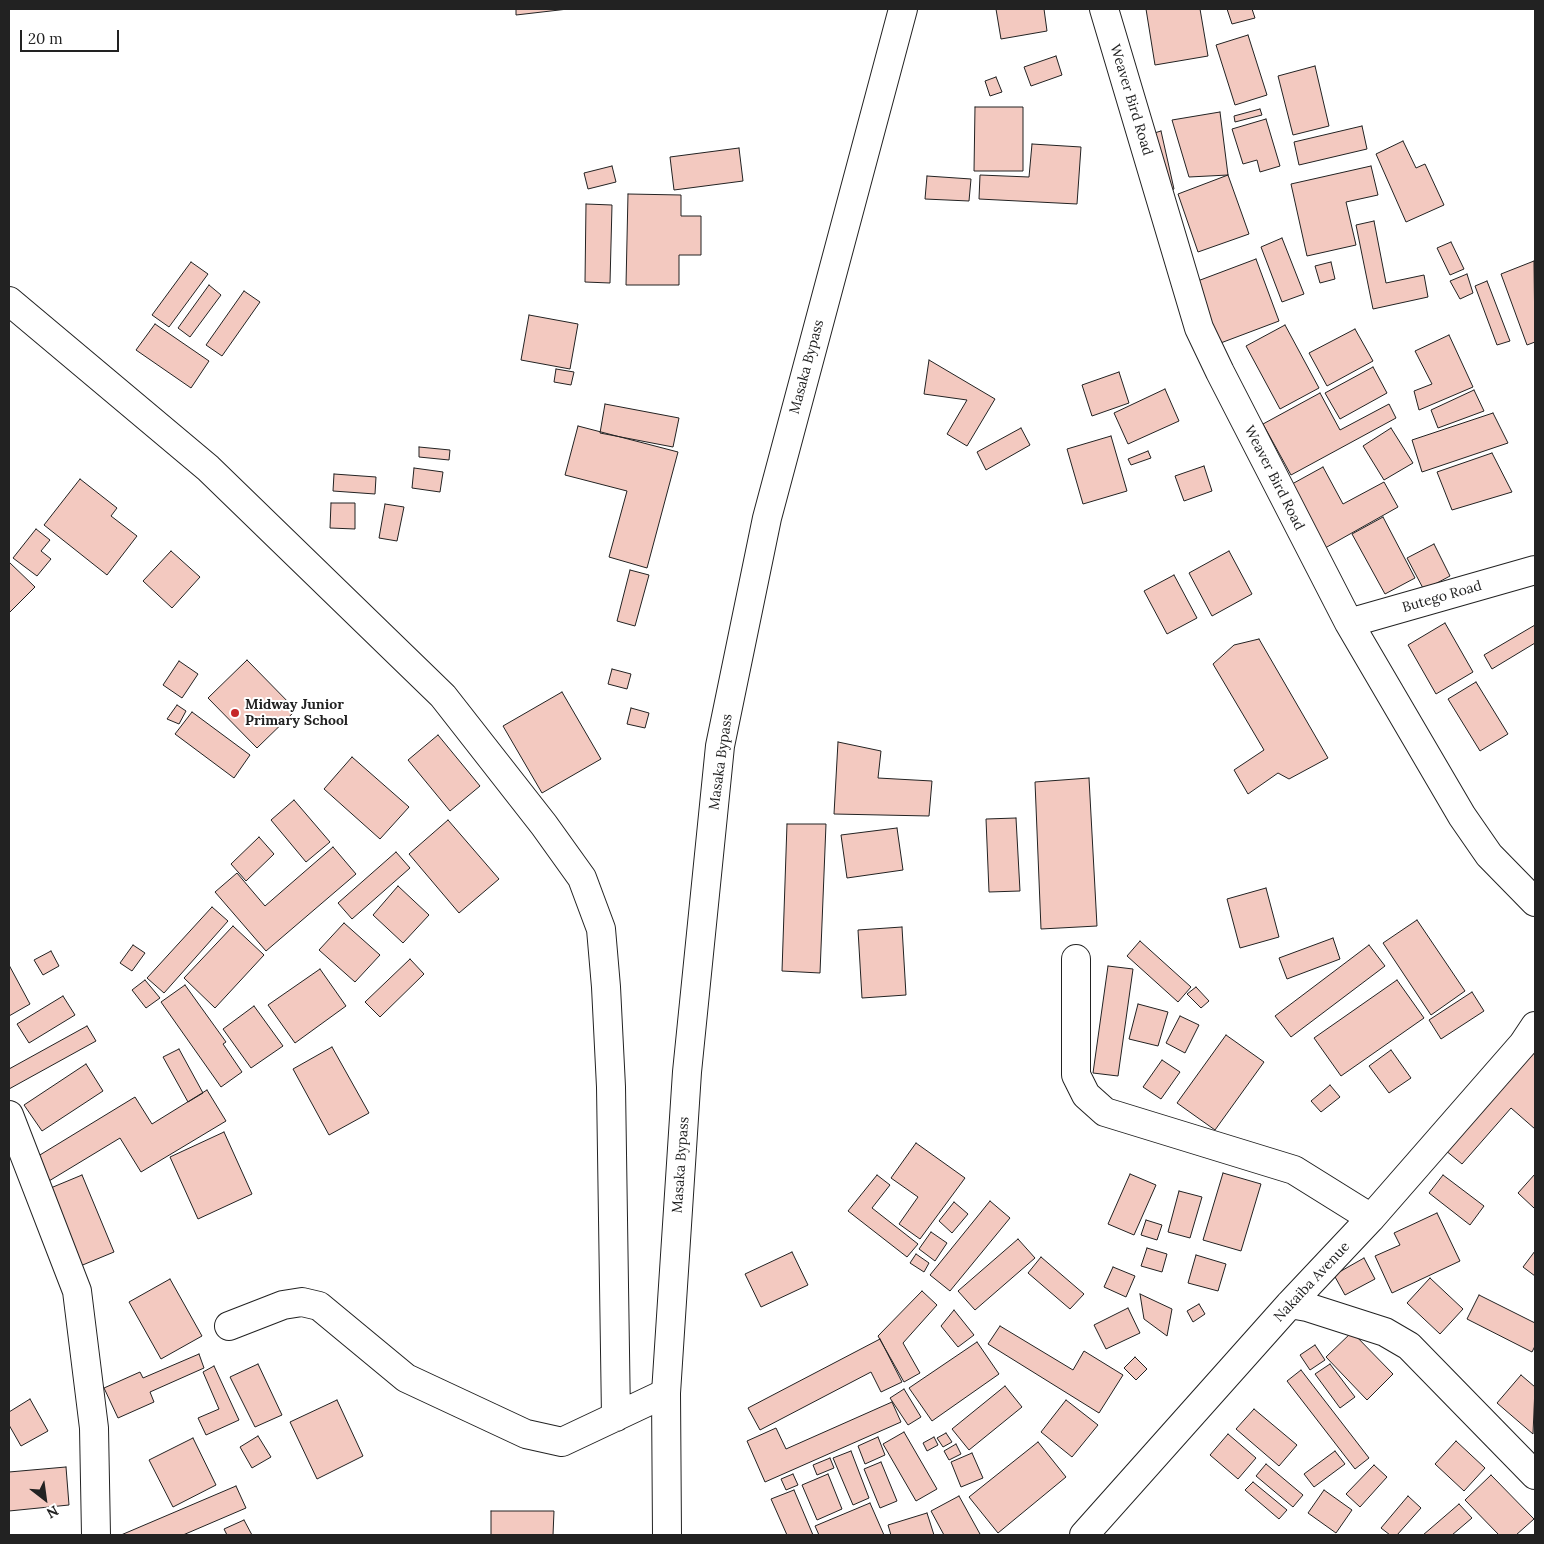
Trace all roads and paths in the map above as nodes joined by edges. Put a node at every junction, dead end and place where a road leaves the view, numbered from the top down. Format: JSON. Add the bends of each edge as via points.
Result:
{"nodes":[{"id":1,"x":903,"y":9,"type":"edge"},
{"id":2,"x":1104,"y":9,"type":"edge"},
{"id":3,"x":9,"y":301,"type":"edge"},
{"id":4,"x":1535,"y":570,"type":"edge"},
{"id":5,"x":1349,"y":623,"type":"junction"},
{"id":6,"x":1535,"y":902,"type":"edge"},
{"id":7,"x":1076,"y":959,"type":"dead end"},
{"id":8,"x":1535,"y":1026,"type":"edge"},
{"id":9,"x":9,"y":1115,"type":"edge"},
{"id":10,"x":1371,"y":1218,"type":"junction"},
{"id":11,"x":1290,"y":1304,"type":"junction"},
{"id":12,"x":229,"y":1326,"type":"dead end"},
{"id":13,"x":666,"y":1394,"type":"junction"},
{"id":14,"x":616,"y":1417,"type":"junction"},
{"id":15,"x":1535,"y":1475,"type":"edge"},
{"id":16,"x":96,"y":1535,"type":"edge"},
{"id":17,"x":667,"y":1535,"type":"edge"},
{"id":18,"x":1084,"y":1535,"type":"edge"}],
"edges":[{"from":1,"to":13,"type":"main road","name":"Masaka Bypass","via":[[767,518],[720,746],[687,1072]]},
{"from":2,"to":5,"type":"main road","name":"Weaver Bird Road","via":[[1199,328]]},
{"from":3,"to":14,"type":"main road","via":[[208,468],[443,696],[582,878],[601,929],[606,987],[611,1086]]},
{"from":4,"to":5,"type":"main road","name":"Butego Road"},
{"from":5,"to":6,"type":"main road","name":"Weaver Bird Road","via":[[1462,816],[1490,855]]},
{"from":7,"to":10,"type":"main road","via":[[1076,1075],[1086,1095],[1105,1112],[1294,1170]]},
{"from":8,"to":10,"type":"main road","name":"Nakaiba Avenue","via":[[1523,1044]]},
{"from":9,"to":16,"type":"main road","via":[[77,1291],[94,1428]]},
{"from":10,"to":11,"type":"main road","name":"Nakaiba Avenue"},
{"from":11,"to":15,"type":"main road","via":[[1385,1332],[1409,1346]]},
{"from":11,"to":18,"type":"main road","name":"Nakaiba Avenue"},
{"from":12,"to":14,"type":"main road","via":[[283,1305],[302,1302],[319,1306],[406,1378],[526,1434],[562,1442]]},
{"from":13,"to":14,"type":"main road"},
{"from":13,"to":17,"type":"main road","name":"Masaka Bypass"}]}
